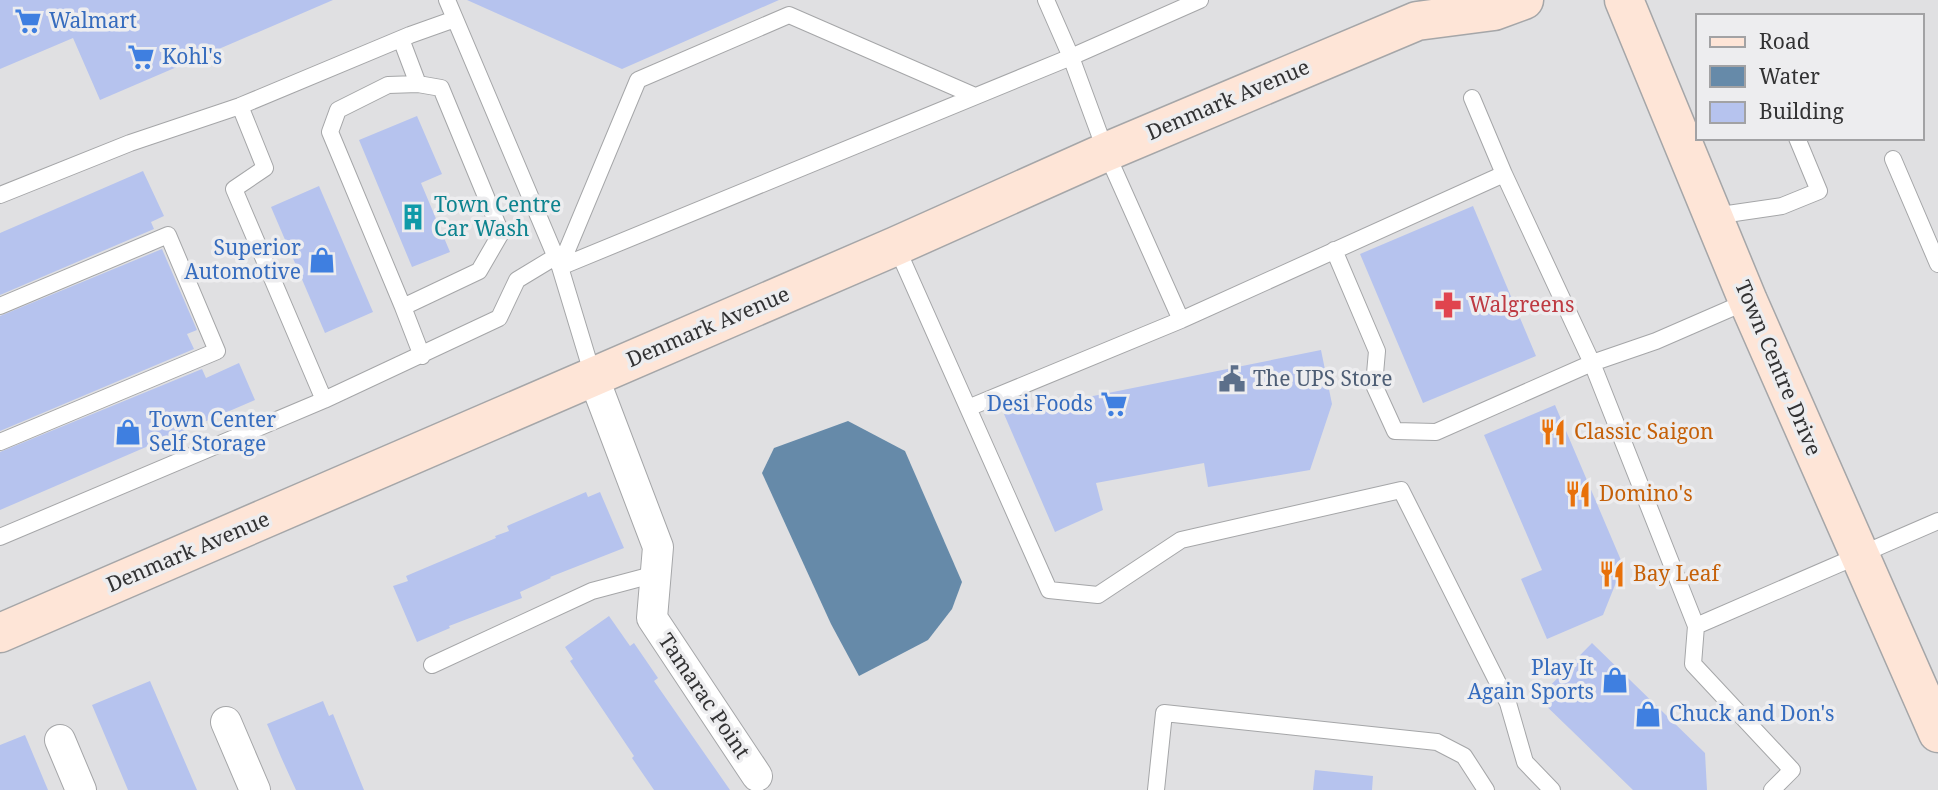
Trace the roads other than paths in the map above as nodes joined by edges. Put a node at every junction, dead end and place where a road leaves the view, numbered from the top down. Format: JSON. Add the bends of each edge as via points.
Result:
{"nodes":[{"id":1,"x":447,"y":0,"type":"edge"},
{"id":2,"x":1046,"y":0,"type":"edge"},
{"id":3,"x":1200,"y":0,"type":"edge"},
{"id":4,"x":1524,"y":0,"type":"edge"},
{"id":5,"x":1624,"y":0,"type":"edge"},
{"id":6,"x":1429,"y":11,"type":"edge"},
{"id":7,"x":455,"y":19,"type":"junction"},
{"id":8,"x":401,"y":39,"type":"junction"},
{"id":9,"x":1071,"y":57,"type":"junction"},
{"id":10,"x":418,"y":84,"type":"junction"},
{"id":11,"x":975,"y":96,"type":"junction"},
{"id":12,"x":1472,"y":98,"type":"dead end"},
{"id":13,"x":240,"y":106,"type":"junction"},
{"id":14,"x":1798,"y":140,"type":"edge"},
{"id":15,"x":1106,"y":152,"type":"junction"},
{"id":16,"x":1893,"y":159,"type":"dead end"},
{"id":17,"x":1504,"y":174,"type":"junction"},
{"id":18,"x":0,"y":195,"type":"edge"},
{"id":19,"x":1714,"y":216,"type":"junction"},
{"id":20,"x":896,"y":246,"type":"junction"},
{"id":21,"x":1334,"y":250,"type":"junction"},
{"id":22,"x":557,"y":262,"type":"junction"},
{"id":23,"x":1938,"y":264,"type":"edge"},
{"id":24,"x":1748,"y":301,"type":"junction"},
{"id":25,"x":0,"y":306,"type":"edge"},
{"id":26,"x":404,"y":307,"type":"junction"},
{"id":27,"x":1181,"y":320,"type":"junction"},
{"id":28,"x":422,"y":356,"type":"junction"},
{"id":29,"x":1592,"y":363,"type":"junction"},
{"id":30,"x":593,"y":376,"type":"junction"},
{"id":31,"x":324,"y":400,"type":"junction"},
{"id":32,"x":968,"y":408,"type":"junction"},
{"id":33,"x":0,"y":442,"type":"edge"},
{"id":34,"x":1938,"y":521,"type":"edge"},
{"id":35,"x":0,"y":537,"type":"edge"},
{"id":36,"x":1860,"y":555,"type":"junction"},
{"id":37,"x":656,"y":574,"type":"junction"},
{"id":38,"x":1696,"y":626,"type":"junction"},
{"id":39,"x":0,"y":633,"type":"edge"},
{"id":40,"x":432,"y":664,"type":"dead end"},
{"id":41,"x":226,"y":722,"type":"dead end"},
{"id":42,"x":1938,"y":733,"type":"edge"},
{"id":43,"x":60,"y":740,"type":"dead end"},
{"id":44,"x":757,"y":776,"type":"dead end"},
{"id":45,"x":81,"y":790,"type":"edge"},
{"id":46,"x":255,"y":790,"type":"edge"},
{"id":47,"x":1156,"y":790,"type":"edge"},
{"id":48,"x":1486,"y":790,"type":"edge"},
{"id":49,"x":1552,"y":790,"type":"edge"},
{"id":50,"x":1772,"y":790,"type":"edge"}],
"edges":[{"from":1,"to":7,"type":"lane"},
{"from":2,"to":9,"type":"lane"},
{"from":3,"to":9,"type":"lane"},
{"from":4,"to":6,"type":"street","name":"Denmark Avenue","via":[[1494,11]]},
{"from":5,"to":19,"type":"street","name":"Town Centre Drive"},
{"from":6,"to":15,"type":"street","name":"Denmark Avenue"},
{"from":7,"to":8,"type":"lane"},
{"from":7,"to":22,"type":"lane"},
{"from":8,"to":10,"type":"lane"},
{"from":8,"to":13,"type":"lane"},
{"from":9,"to":11,"type":"lane"},
{"from":9,"to":15,"type":"lane"},
{"from":10,"to":26,"type":"lane","via":[[388,85],[338,110],[330,132]]},
{"from":10,"to":26,"type":"lane","via":[[441,88],[501,233],[479,271]]},
{"from":11,"to":22,"type":"lane"},
{"from":11,"to":22,"type":"lane","via":[[789,15],[638,80]]},
{"from":12,"to":17,"type":"lane"},
{"from":13,"to":18,"type":"lane","via":[[130,143]]},
{"from":13,"to":31,"type":"lane","via":[[265,168],[234,189]]},
{"from":14,"to":19,"type":"lane","via":[[1819,191],[1782,206]]},
{"from":15,"to":20,"type":"street","name":"Denmark Avenue"},
{"from":15,"to":27,"type":"lane"},
{"from":16,"to":23,"type":"lane"},
{"from":17,"to":21,"type":"lane"},
{"from":17,"to":29,"type":"lane"},
{"from":19,"to":24,"type":"street","name":"Town Centre Drive"},
{"from":20,"to":30,"type":"street","name":"Denmark Avenue"},
{"from":20,"to":32,"type":"lane"},
{"from":21,"to":27,"type":"lane"},
{"from":21,"to":29,"type":"lane","via":[[1377,351],[1374,385],[1395,431],[1436,432]]},
{"from":22,"to":28,"type":"lane","via":[[517,280],[499,318]]},
{"from":22,"to":30,"type":"lane"},
{"from":24,"to":29,"type":"lane"},
{"from":24,"to":36,"type":"street","name":"Town Centre Drive"},
{"from":25,"to":33,"type":"lane","via":[[168,235],[217,351]]},
{"from":26,"to":28,"type":"lane"},
{"from":27,"to":32,"type":"lane"},
{"from":28,"to":31,"type":"lane"},
{"from":29,"to":38,"type":"lane"},
{"from":30,"to":37,"type":"street","name":"Tamarac Point","via":[[658,547]]},
{"from":30,"to":39,"type":"street","name":"Denmark Avenue"},
{"from":31,"to":35,"type":"lane"},
{"from":32,"to":49,"type":"lane","via":[[1049,590],[1098,595],[1181,540],[1401,490],[1508,703],[1525,762]]},
{"from":34,"to":36,"type":"lane"},
{"from":36,"to":38,"type":"lane"},
{"from":36,"to":42,"type":"street","name":"Town Centre Drive"},
{"from":37,"to":40,"type":"lane","via":[[592,592]]},
{"from":37,"to":44,"type":"street","name":"Tamarac Point","via":[[652,618]]},
{"from":38,"to":50,"type":"lane","via":[[1693,664],[1792,770]]},
{"from":41,"to":46,"type":"street"},
{"from":43,"to":45,"type":"street"},
{"from":47,"to":48,"type":"lane","via":[[1164,713],[1437,742],[1464,756]]}]}
